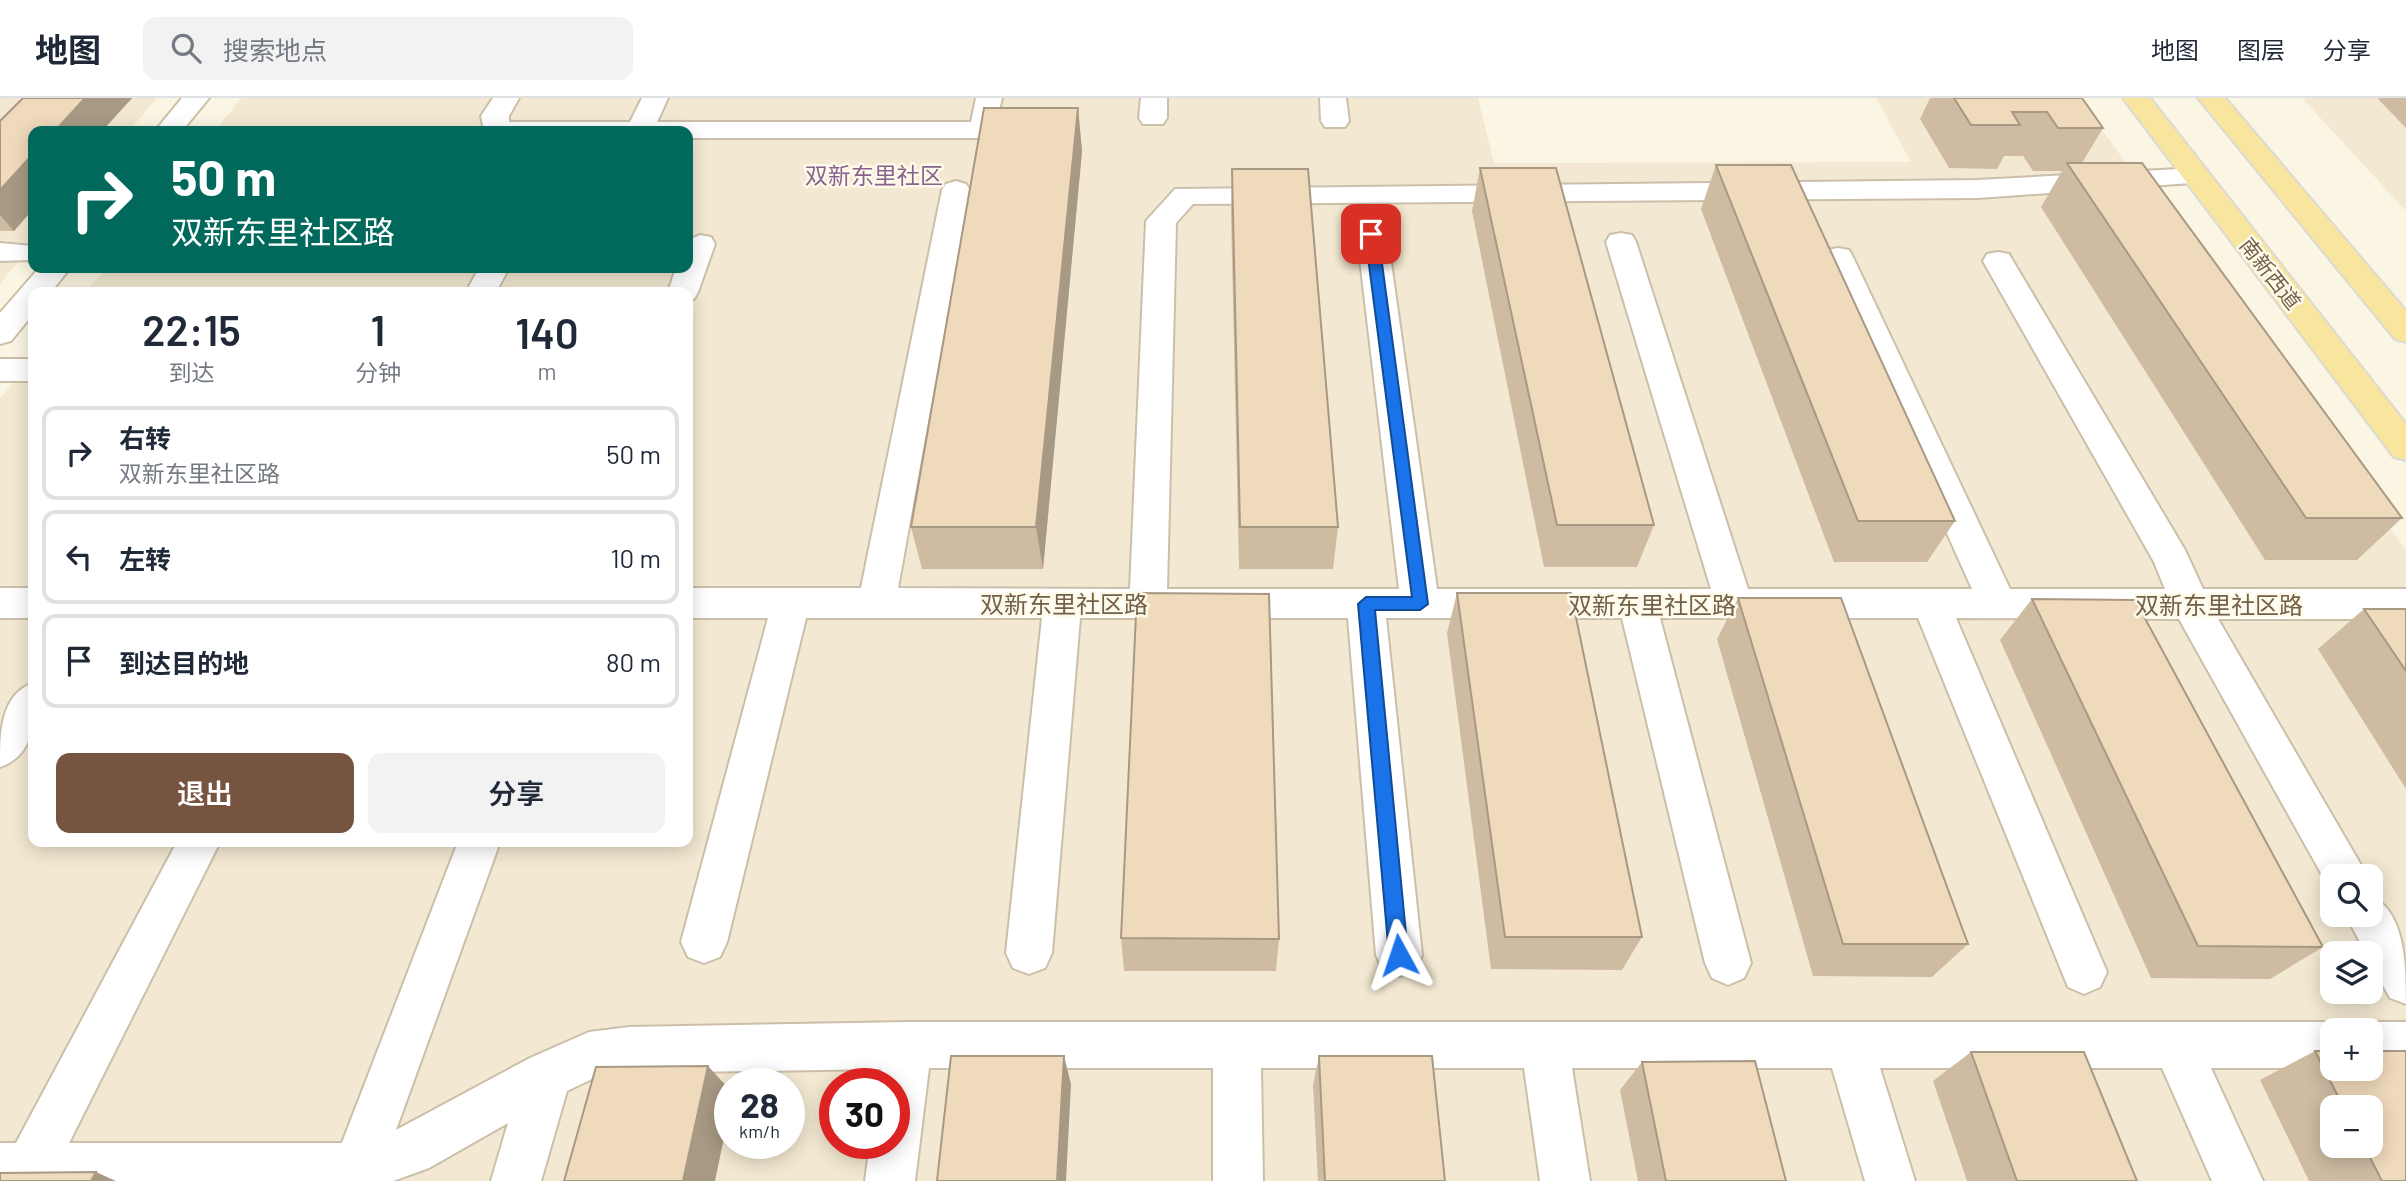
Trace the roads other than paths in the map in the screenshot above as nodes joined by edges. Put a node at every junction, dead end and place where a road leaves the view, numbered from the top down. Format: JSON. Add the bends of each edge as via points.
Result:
{"nodes":[{"id":1,"x":196,"y":98,"type":"edge"},
{"id":2,"x":506,"y":98,"type":"edge"},
{"id":3,"x":654,"y":98,"type":"edge"},
{"id":4,"x":989,"y":98,"type":"edge"},
{"id":5,"x":2136,"y":98,"type":"edge"},
{"id":6,"x":2211,"y":98,"type":"edge"},
{"id":7,"x":172,"y":126,"type":"edge"},
{"id":8,"x":496,"y":126,"type":"edge"},
{"id":9,"x":642,"y":126,"type":"edge"},
{"id":10,"x":693,"y":127,"type":"edge"},
{"id":11,"x":2196,"y":176,"type":"junction"},
{"id":12,"x":956,"y":190,"type":"dead end"},
{"id":13,"x":1371,"y":234,"type":"dead end"},
{"id":14,"x":1621,"y":242,"type":"dead end"},
{"id":15,"x":700,"y":244,"type":"dead end"},
{"id":16,"x":1838,"y":257,"type":"dead end"},
{"id":17,"x":1998,"y":261,"type":"dead end"},
{"id":18,"x":693,"y":263,"type":"edge"},
{"id":19,"x":51,"y":273,"type":"edge"},
{"id":20,"x":39,"y":287,"type":"edge"},
{"id":21,"x":28,"y":300,"type":"edge"},
{"id":22,"x":2406,"y":332,"type":"edge"},
{"id":23,"x":0,"y":334,"type":"edge"},
{"id":24,"x":0,"y":370,"type":"edge"},
{"id":25,"x":28,"y":370,"type":"edge"},
{"id":26,"x":2406,"y":448,"type":"edge"},
{"id":27,"x":0,"y":603,"type":"edge"},
{"id":28,"x":28,"y":603,"type":"edge"},
{"id":29,"x":693,"y":603,"type":"edge"},
{"id":30,"x":791,"y":603,"type":"junction"},
{"id":31,"x":877,"y":603,"type":"junction"},
{"id":32,"x":1062,"y":603,"type":"junction"},
{"id":33,"x":1148,"y":603,"type":"junction"},
{"id":34,"x":1366,"y":604,"type":"junction"},
{"id":35,"x":1420,"y":604,"type":"junction"},
{"id":36,"x":1637,"y":604,"type":"junction"},
{"id":37,"x":1734,"y":604,"type":"junction"},
{"id":38,"x":1931,"y":604,"type":"junction"},
{"id":39,"x":1998,"y":604,"type":"junction"},
{"id":40,"x":2190,"y":604,"type":"junction"},
{"id":41,"x":2406,"y":604,"type":"edge"},
{"id":42,"x":28,"y":707,"type":"edge"},
{"id":43,"x":0,"y":750,"type":"edge"},
{"id":44,"x":196,"y":847,"type":"edge"},
{"id":45,"x":477,"y":847,"type":"edge"},
{"id":46,"x":2339,"y":864,"type":"edge"},
{"id":47,"x":2375,"y":927,"type":"edge"},
{"id":48,"x":704,"y":942,"type":"dead end"},
{"id":49,"x":1029,"y":953,"type":"dead end"},
{"id":50,"x":1399,"y":955,"type":"dead end"},
{"id":51,"x":1728,"y":963,"type":"dead end"},
{"id":52,"x":2084,"y":972,"type":"dead end"},
{"id":53,"x":2406,"y":982,"type":"edge"},
{"id":54,"x":1849,"y":1044,"type":"junction"},
{"id":55,"x":908,"y":1045,"type":"junction"},
{"id":56,"x":1544,"y":1045,"type":"junction"},
{"id":57,"x":2320,"y":1045,"type":"edge"},
{"id":58,"x":2383,"y":1045,"type":"edge"},
{"id":59,"x":2406,"y":1045,"type":"edge"},
{"id":60,"x":1237,"y":1046,"type":"junction"},
{"id":61,"x":2177,"y":1047,"type":"junction"},
{"id":62,"x":547,"y":1075,"type":"junction"},
{"id":63,"x":15,"y":1168,"type":"edge"},
{"id":64,"x":357,"y":1168,"type":"junction"},
{"id":65,"x":516,"y":1181,"type":"edge"},
{"id":66,"x":890,"y":1181,"type":"edge"},
{"id":67,"x":1238,"y":1181,"type":"edge"},
{"id":68,"x":1565,"y":1181,"type":"edge"},
{"id":69,"x":1890,"y":1181,"type":"edge"},
{"id":70,"x":2238,"y":1181,"type":"edge"}],
"edges":[{"from":1,"to":7,"type":"street"},
{"from":2,"to":8,"type":"street","via":[[495,116]]},
{"from":3,"to":9,"type":"street"},
{"from":4,"to":10,"type":"street","via":[[983,130],[814,119]]},
{"from":5,"to":11,"type":"main road","name":"南新西道"},
{"from":6,"to":22,"type":"main road"},
{"from":11,"to":26,"type":"main road","name":"南新西道"},
{"from":11,"to":33,"type":"street","via":[[1978,189],[1185,195],[1161,220]]},
{"from":12,"to":31,"type":"street"},
{"from":13,"to":35,"type":"street"},
{"from":14,"to":37,"type":"street"},
{"from":15,"to":18,"type":"street"},
{"from":16,"to":39,"type":"street"},
{"from":17,"to":40,"type":"street","via":[[2172,560]]},
{"from":19,"to":20,"type":"street"},
{"from":21,"to":23,"type":"street"},
{"from":24,"to":25,"type":"street"},
{"from":27,"to":28,"type":"street"},
{"from":29,"to":30,"type":"street","name":"双新东里社区路"},
{"from":30,"to":31,"type":"street","name":"双新东里社区路"},
{"from":30,"to":48,"type":"street"},
{"from":31,"to":32,"type":"street","name":"双新东里社区路"},
{"from":32,"to":33,"type":"street","name":"双新东里社区路"},
{"from":32,"to":49,"type":"street"},
{"from":33,"to":34,"type":"street","name":"双新东里社区路"},
{"from":34,"to":35,"type":"street","name":"双新东里社区路"},
{"from":34,"to":50,"type":"street"},
{"from":35,"to":36,"type":"street","name":"双新东里社区路"},
{"from":36,"to":37,"type":"street","name":"双新东里社区路"},
{"from":36,"to":51,"type":"street"},
{"from":37,"to":38,"type":"street","name":"双新东里社区路"},
{"from":38,"to":39,"type":"street","name":"双新东里社区路"},
{"from":38,"to":52,"type":"street"},
{"from":39,"to":40,"type":"street","name":"双新东里社区路"},
{"from":40,"to":41,"type":"street","name":"双新东里社区路"},
{"from":40,"to":46,"type":"street"},
{"from":42,"to":43,"type":"street"},
{"from":44,"to":63,"type":"street"},
{"from":45,"to":64,"type":"street"},
{"from":47,"to":53,"type":"street"},
{"from":54,"to":56,"type":"street"},
{"from":54,"to":61,"type":"street"},
{"from":54,"to":69,"type":"street"},
{"from":55,"to":60,"type":"street"},
{"from":55,"to":62,"type":"street","via":[[629,1050],[589,1056]]},
{"from":55,"to":66,"type":"street"},
{"from":56,"to":60,"type":"street"},
{"from":56,"to":68,"type":"street"},
{"from":57,"to":61,"type":"street"},
{"from":58,"to":59,"type":"street"},
{"from":60,"to":67,"type":"street"},
{"from":61,"to":70,"type":"street"},
{"from":62,"to":64,"type":"street","via":[[411,1150]]},
{"from":62,"to":65,"type":"street"},
{"from":63,"to":64,"type":"street"}]}
